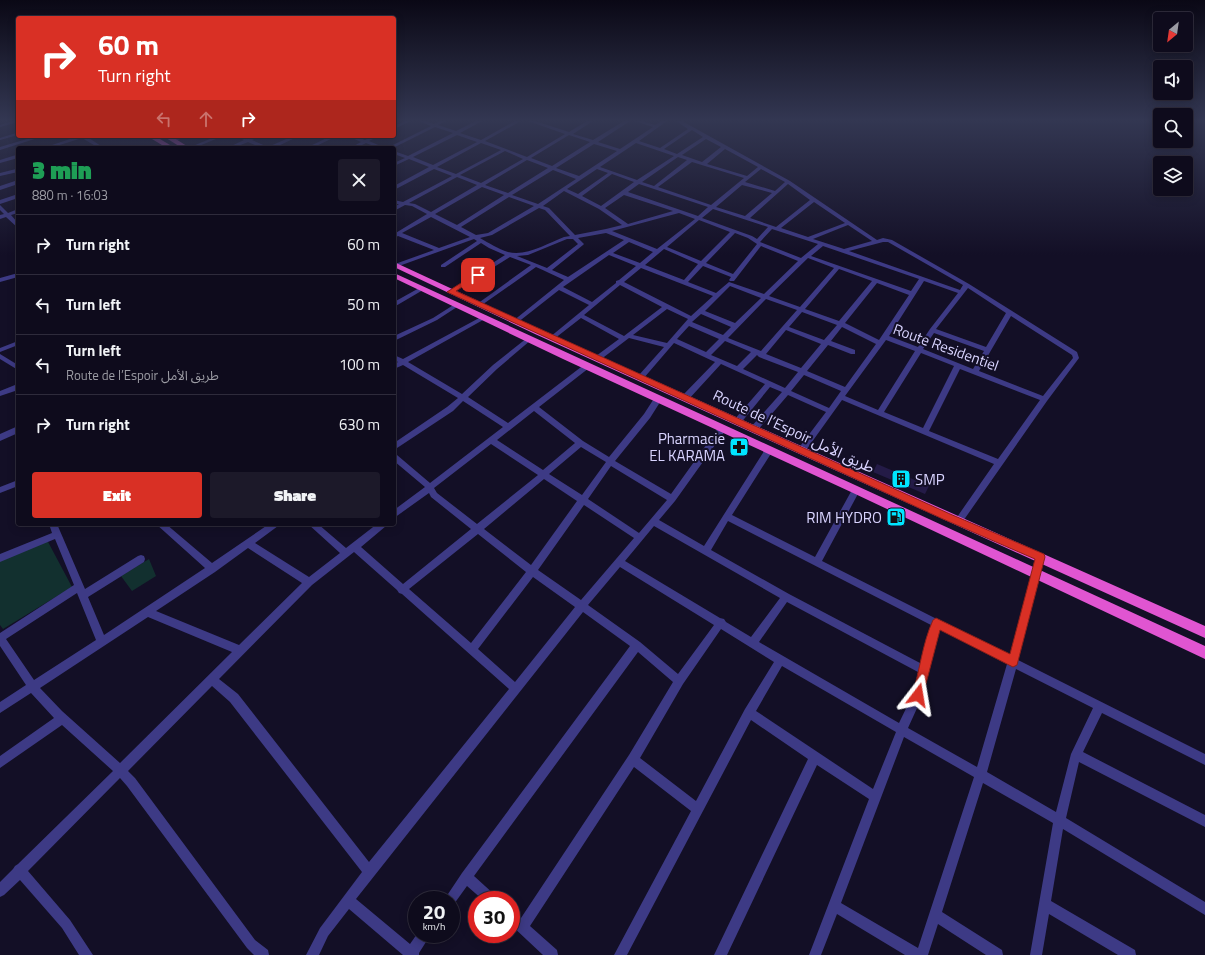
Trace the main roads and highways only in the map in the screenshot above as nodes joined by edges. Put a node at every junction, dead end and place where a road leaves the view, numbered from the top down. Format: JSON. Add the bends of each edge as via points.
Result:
{"nodes":[{"id":1,"x":396,"y":268,"type":"edge"},
{"id":2,"x":396,"y":269,"type":"edge"},
{"id":3,"x":1205,"y":632,"type":"edge"},
{"id":4,"x":1205,"y":652,"type":"edge"}],
"edges":[{"from":1,"to":3,"type":"highway","name":"Route de l’Espoir طريق الأمل"},
{"from":2,"to":4,"type":"highway","name":"Route de l’Espoir طريق الأمل","via":[[421,289],[482,319]]}]}
